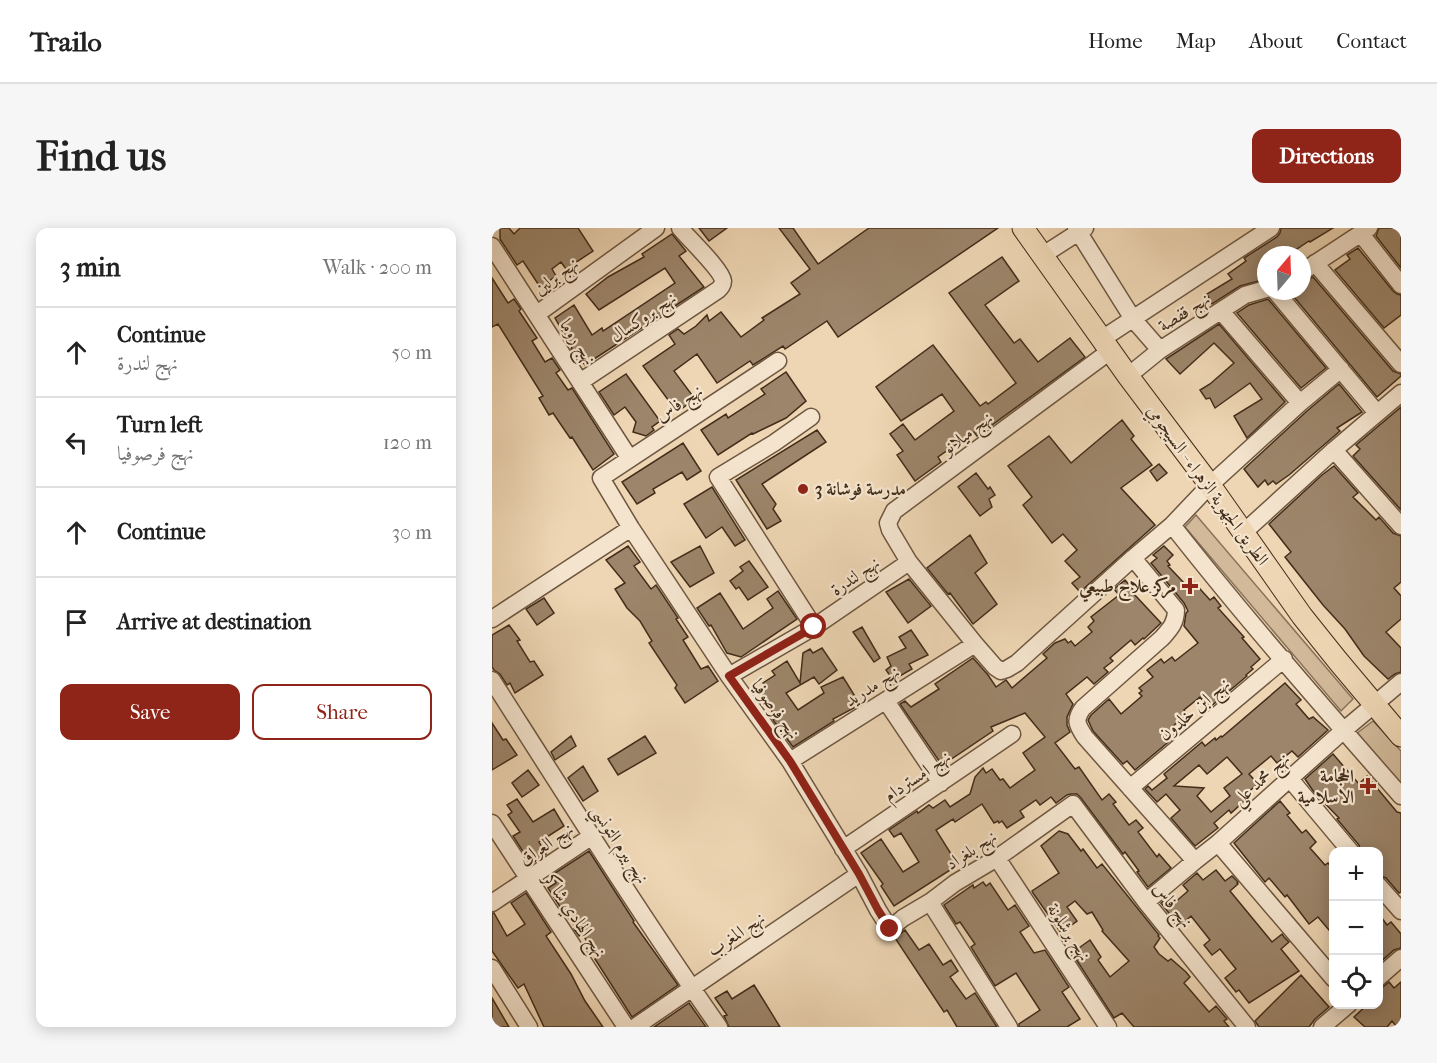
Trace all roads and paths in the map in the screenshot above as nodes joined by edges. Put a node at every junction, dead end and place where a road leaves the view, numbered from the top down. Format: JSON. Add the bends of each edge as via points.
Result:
{"nodes":[{"id":1,"x":656,"y":228,"type":"edge"},
{"id":2,"x":680,"y":228,"type":"edge"},
{"id":3,"x":1023,"y":228,"type":"edge"},
{"id":4,"x":1271,"y":228,"type":"edge"},
{"id":5,"x":1080,"y":229,"type":"edge"},
{"id":6,"x":1365,"y":231,"type":"edge"},
{"id":7,"x":492,"y":246,"type":"edge"},
{"id":8,"x":1043,"y":255,"type":"junction"},
{"id":9,"x":1311,"y":266,"type":"edge"},
{"id":10,"x":1311,"y":269,"type":"edge"},
{"id":11,"x":1401,"y":285,"type":"edge"},
{"id":12,"x":1257,"y":292,"type":"edge"},
{"id":13,"x":1283,"y":300,"type":"edge"},
{"id":14,"x":1221,"y":311,"type":"junction"},
{"id":15,"x":537,"y":314,"type":"junction"},
{"id":16,"x":1133,"y":319,"type":"junction"},
{"id":17,"x":1106,"y":345,"type":"junction"},
{"id":18,"x":1160,"y":350,"type":"junction"},
{"id":19,"x":778,"y":361,"type":"dead end"},
{"id":20,"x":1401,"y":364,"type":"edge"},
{"id":21,"x":1341,"y":369,"type":"junction"},
{"id":22,"x":1128,"y":376,"type":"junction"},
{"id":23,"x":580,"y":382,"type":"junction"},
{"id":24,"x":1401,"y":393,"type":"edge"},
{"id":25,"x":1300,"y":403,"type":"junction"},
{"id":26,"x":1377,"y":413,"type":"junction"},
{"id":27,"x":811,"y":417,"type":"dead end"},
{"id":28,"x":1334,"y":450,"type":"junction"},
{"id":29,"x":630,"y":459,"type":"junction"},
{"id":30,"x":601,"y":478,"type":"joint"},
{"id":31,"x":1210,"y":485,"type":"junction"},
{"id":32,"x":1172,"y":525,"type":"junction"},
{"id":33,"x":1401,"y":526,"type":"edge"},
{"id":34,"x":631,"y":528,"type":"junction"},
{"id":35,"x":1243,"y":533,"type":"junction"},
{"id":36,"x":1133,"y":558,"type":"junction"},
{"id":37,"x":909,"y":562,"type":"junction"},
{"id":38,"x":492,"y":619,"type":"edge"},
{"id":39,"x":814,"y":627,"type":"junction"},
{"id":40,"x":975,"y":644,"type":"junction"},
{"id":41,"x":1284,"y":659,"type":"junction"},
{"id":42,"x":729,"y":676,"type":"junction"},
{"id":43,"x":492,"y":680,"type":"edge"},
{"id":44,"x":1401,"y":682,"type":"edge"},
{"id":45,"x":886,"y":701,"type":"junction"},
{"id":46,"x":1375,"y":705,"type":"junction"},
{"id":47,"x":1344,"y":730,"type":"junction"},
{"id":48,"x":1012,"y":734,"type":"dead end"},
{"id":49,"x":1401,"y":736,"type":"edge"},
{"id":50,"x":790,"y":761,"type":"junction"},
{"id":51,"x":1290,"y":779,"type":"junction"},
{"id":52,"x":941,"y":783,"type":"junction"},
{"id":53,"x":1130,"y":788,"type":"junction"},
{"id":54,"x":1401,"y":796,"type":"edge"},
{"id":55,"x":1073,"y":804,"type":"joint"},
{"id":56,"x":492,"y":823,"type":"edge"},
{"id":57,"x":592,"y":836,"type":"junction"},
{"id":58,"x":1218,"y":843,"type":"junction"},
{"id":59,"x":1347,"y":847,"type":"edge"},
{"id":60,"x":843,"y":849,"type":"junction"},
{"id":61,"x":997,"y":858,"type":"junction"},
{"id":62,"x":1195,"y":861,"type":"junction"},
{"id":63,"x":859,"y":874,"type":"junction"},
{"id":64,"x":528,"y":880,"type":"junction"},
{"id":65,"x":1383,"y":891,"type":"edge"},
{"id":66,"x":930,"y":902,"type":"junction"},
{"id":67,"x":1146,"y":902,"type":"junction"},
{"id":68,"x":492,"y":903,"type":"edge"},
{"id":69,"x":1401,"y":911,"type":"edge"},
{"id":70,"x":890,"y":929,"type":"joint"},
{"id":71,"x":1401,"y":958,"type":"edge"},
{"id":72,"x":492,"y":968,"type":"edge"},
{"id":73,"x":1329,"y":973,"type":"edge"},
{"id":74,"x":1383,"y":974,"type":"edge"},
{"id":75,"x":691,"y":987,"type":"junction"},
{"id":76,"x":499,"y":996,"type":"edge"},
{"id":77,"x":1343,"y":1009,"type":"edge"},
{"id":78,"x":529,"y":1027,"type":"edge"},
{"id":79,"x":626,"y":1027,"type":"edge"},
{"id":80,"x":635,"y":1027,"type":"edge"},
{"id":81,"x":719,"y":1027,"type":"edge"},
{"id":82,"x":1009,"y":1027,"type":"edge"},
{"id":83,"x":1108,"y":1027,"type":"edge"},
{"id":84,"x":1246,"y":1027,"type":"edge"},
{"id":85,"x":1322,"y":1027,"type":"edge"}],
"edges":[{"from":1,"to":15,"type":"street","name":"نهج برلين"},
{"from":2,"to":23,"type":"street","name":"نهج بروكسال","via":[[715,267],[722,285]]},
{"from":3,"to":8,"type":"main road","name":"الطريق الجهوية الزهراء - السيجومي"},
{"from":4,"to":16,"type":"street","name":"نهج ميلانو"},
{"from":5,"to":8,"type":"street"},
{"from":5,"to":16,"type":"street"},
{"from":6,"to":9,"type":"street"},
{"from":6,"to":11,"type":"street"},
{"from":7,"to":15,"type":"street","name":"نهج روما"},
{"from":8,"to":17,"type":"main road","name":"الطريق الجهوية الزهراء - السيجومي"},
{"from":10,"to":20,"type":"street"},
{"from":12,"to":14,"type":"street","name":"نهج قفصة"},
{"from":13,"to":21,"type":"street"},
{"from":14,"to":18,"type":"street","name":"نهج قفصة"},
{"from":14,"to":25,"type":"street"},
{"from":15,"to":23,"type":"street","name":"نهج روما"},
{"from":16,"to":17,"type":"street","name":"نهج ميلانو"},
{"from":16,"to":18,"type":"street"},
{"from":17,"to":22,"type":"main road","name":"الطريق الجهوية الزهراء - السيجومي"},
{"from":17,"to":37,"type":"street","name":"نهج ميلانو","via":[[894,511],[888,523],[890,530]]},
{"from":18,"to":22,"type":"street","name":"نهج قفصة"},
{"from":19,"to":29,"type":"street","name":"نهج فاس"},
{"from":21,"to":25,"type":"street","name":"نهج ميلانو"},
{"from":21,"to":26,"type":"street"},
{"from":22,"to":31,"type":"main road","name":"الطريق الجهوية الزهراء - السيجومي"},
{"from":23,"to":29,"type":"street","name":"نهج روما"},
{"from":24,"to":26,"type":"street"},
{"from":25,"to":31,"type":"street","name":"نهج ميلانو"},
{"from":26,"to":28,"type":"street"},
{"from":27,"to":39,"type":"street","via":[[718,477]]},
{"from":28,"to":33,"type":"street"},
{"from":28,"to":35,"type":"street"},
{"from":29,"to":30,"type":"street","name":"نهج فاس"},
{"from":30,"to":34,"type":"street","name":"نهج فرصوفيا"},
{"from":31,"to":32,"type":"street","name":"نهج ميلانو"},
{"from":31,"to":35,"type":"main road","name":"الطريق الجهوية الزهراء - السيجومي"},
{"from":32,"to":36,"type":"street","name":"نهج ميلانو"},
{"from":32,"to":41,"type":"street"},
{"from":34,"to":38,"type":"street"},
{"from":34,"to":42,"type":"street","name":"نهج فرصوفيا"},
{"from":35,"to":46,"type":"main road","name":"الطريق الجهوية الزهراء - السيجومي","via":[[1302,616]]},
{"from":36,"to":40,"type":"street","name":"نهج ميلانو","via":[[1007,669],[995,668]]},
{"from":36,"to":53,"type":"street","via":[[1176,610],[1176,617],[1162,638],[1083,708],[1077,724]]},
{"from":37,"to":39,"type":"street","name":"نهج لندرة"},
{"from":37,"to":40,"type":"street","name":"نهج ميلانو"},
{"from":39,"to":42,"type":"street","name":"نهج لندرة"},
{"from":40,"to":45,"type":"street","name":"نهج مدريد"},
{"from":41,"to":47,"type":"street"},
{"from":41,"to":53,"type":"street","name":"نهج ابن خلدون"},
{"from":42,"to":50,"type":"street","name":"نهج فرصوفيا"},
{"from":43,"to":57,"type":"street","name":"نهج بيرم التونسي"},
{"from":44,"to":46,"type":"street","name":"نهج محمد علي"},
{"from":45,"to":50,"type":"street","name":"نهج مدريد"},
{"from":45,"to":52,"type":"street"},
{"from":46,"to":47,"type":"street","name":"نهج محمد علي"},
{"from":46,"to":49,"type":"main road","name":"الطريق الجهوية الزهراء - السيجومي"},
{"from":47,"to":51,"type":"street","name":"نهج محمد علي"},
{"from":47,"to":54,"type":"street"},
{"from":48,"to":52,"type":"street","name":"نهج امستردام"},
{"from":50,"to":60,"type":"street","name":"نهج فرصوفيا"},
{"from":51,"to":58,"type":"street","name":"نهج محمد علي"},
{"from":51,"to":59,"type":"street"},
{"from":52,"to":60,"type":"street","name":"نهج امستردام"},
{"from":53,"to":62,"type":"street"},
{"from":55,"to":61,"type":"street","name":"نهج بلغراد"},
{"from":55,"to":67,"type":"street","name":"نهج فاس"},
{"from":56,"to":64,"type":"street","name":"نهج الهادي شاكر"},
{"from":57,"to":64,"type":"street","name":"نهج العراق"},
{"from":57,"to":75,"type":"street","name":"نهج بيرم التونسي"},
{"from":58,"to":62,"type":"street","name":"نهج محمد علي"},
{"from":58,"to":73,"type":"street"},
{"from":60,"to":63,"type":"street","name":"نهج فرصوفيا"},
{"from":61,"to":66,"type":"street","name":"نهج بلغراد"},
{"from":61,"to":83,"type":"street","name":"نهج برشلونة"},
{"from":62,"to":67,"type":"street","name":"نهج محمد علي"},
{"from":63,"to":70,"type":"street","name":"نهج فرصوفيا"},
{"from":63,"to":75,"type":"street","name":"نهج المغرب"},
{"from":64,"to":68,"type":"street","name":"نهج العراق"},
{"from":64,"to":79,"type":"street","name":"نهج الهادي شاكر"},
{"from":65,"to":69,"type":"street"},
{"from":66,"to":70,"type":"street","name":"نهج بلغراد"},
{"from":66,"to":82,"type":"street"},
{"from":67,"to":84,"type":"street","name":"نهج فاس"},
{"from":71,"to":74,"type":"street"},
{"from":72,"to":76,"type":"street"},
{"from":75,"to":80,"type":"street","name":"نهج المغرب"},
{"from":75,"to":81,"type":"street","name":"نهج بيرم التونسي"},
{"from":76,"to":78,"type":"street"},
{"from":77,"to":85,"type":"street"}]}
